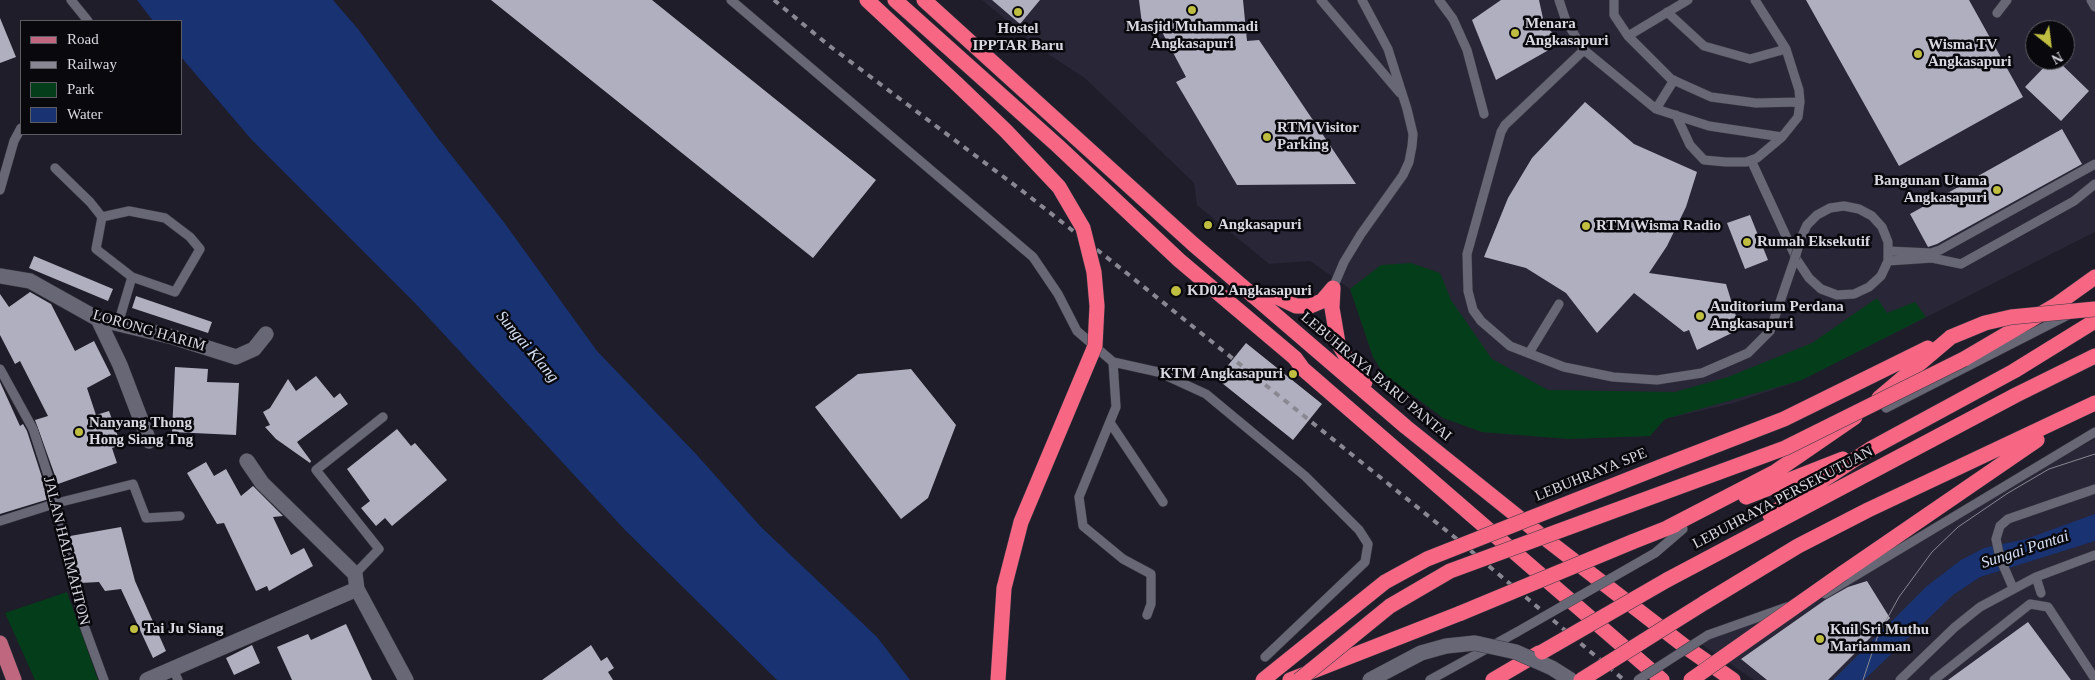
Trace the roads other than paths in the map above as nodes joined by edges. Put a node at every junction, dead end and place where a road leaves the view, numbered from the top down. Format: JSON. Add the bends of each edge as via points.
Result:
{"nodes":[{"id":1,"x":72,"y":0,"type":"edge"},
{"id":2,"x":731,"y":0,"type":"edge"},
{"id":3,"x":867,"y":0,"type":"edge"},
{"id":4,"x":895,"y":0,"type":"edge"},
{"id":5,"x":924,"y":0,"type":"edge"},
{"id":6,"x":1321,"y":0,"type":"edge"},
{"id":7,"x":1362,"y":0,"type":"edge"},
{"id":8,"x":1439,"y":0,"type":"edge"},
{"id":9,"x":1559,"y":0,"type":"edge"},
{"id":10,"x":1614,"y":0,"type":"edge"},
{"id":11,"x":1688,"y":0,"type":"edge"},
{"id":12,"x":1755,"y":0,"type":"edge"},
{"id":13,"x":2007,"y":0,"type":"edge"},
{"id":14,"x":2091,"y":0,"type":"edge"},
{"id":15,"x":2095,"y":7,"type":"edge"},
{"id":16,"x":1667,"y":12,"type":"junction"},
{"id":17,"x":1997,"y":13,"type":"dead end"},
{"id":18,"x":87,"y":20,"type":"edge"},
{"id":19,"x":1628,"y":36,"type":"junction"},
{"id":20,"x":1786,"y":49,"type":"junction"},
{"id":21,"x":1584,"y":50,"type":"junction"},
{"id":22,"x":1674,"y":80,"type":"junction"},
{"id":23,"x":1404,"y":97,"type":"junction"},
{"id":24,"x":1800,"y":102,"type":"junction"},
{"id":25,"x":1656,"y":108,"type":"junction"},
{"id":26,"x":1484,"y":114,"type":"dead end"},
{"id":27,"x":1676,"y":115,"type":"junction"},
{"id":28,"x":20,"y":130,"type":"edge"},
{"id":29,"x":1782,"y":137,"type":"junction"},
{"id":30,"x":1751,"y":160,"type":"junction"},
{"id":31,"x":2095,"y":164,"type":"edge"},
{"id":32,"x":55,"y":168,"type":"dead end"},
{"id":33,"x":2095,"y":184,"type":"edge"},
{"id":34,"x":0,"y":190,"type":"edge"},
{"id":35,"x":102,"y":217,"type":"junction"},
{"id":36,"x":1888,"y":251,"type":"junction"},
{"id":37,"x":1888,"y":261,"type":"junction"},
{"id":38,"x":0,"y":276,"type":"edge"},
{"id":39,"x":132,"y":277,"type":"junction"},
{"id":40,"x":2095,"y":277,"type":"edge"},
{"id":41,"x":1334,"y":288,"type":"junction"},
{"id":42,"x":1253,"y":296,"type":"junction"},
{"id":43,"x":2095,"y":301,"type":"edge"},
{"id":44,"x":1560,"y":304,"type":"dead end"},
{"id":45,"x":2095,"y":309,"type":"edge"},
{"id":46,"x":98,"y":319,"type":"junction"},
{"id":47,"x":2095,"y":321,"type":"edge"},
{"id":48,"x":118,"y":324,"type":"junction"},
{"id":49,"x":266,"y":334,"type":"dead end"},
{"id":50,"x":1951,"y":337,"type":"junction"},
{"id":51,"x":1529,"y":353,"type":"junction"},
{"id":52,"x":2095,"y":356,"type":"edge"},
{"id":53,"x":1113,"y":362,"type":"junction"},
{"id":54,"x":0,"y":369,"type":"edge"},
{"id":55,"x":2095,"y":403,"type":"edge"},
{"id":56,"x":1886,"y":408,"type":"dead end"},
{"id":57,"x":2073,"y":414,"type":"junction"},
{"id":58,"x":383,"y":417,"type":"dead end"},
{"id":59,"x":1111,"y":424,"type":"junction"},
{"id":60,"x":1406,"y":427,"type":"junction"},
{"id":61,"x":2095,"y":432,"type":"edge"},
{"id":62,"x":149,"y":441,"type":"dead end"},
{"id":63,"x":1872,"y":448,"type":"junction"},
{"id":64,"x":247,"y":461,"type":"dead end"},
{"id":65,"x":2095,"y":489,"type":"edge"},
{"id":66,"x":1163,"y":502,"type":"dead end"},
{"id":67,"x":57,"y":503,"type":"junction"},
{"id":68,"x":180,"y":516,"type":"dead end"},
{"id":69,"x":0,"y":521,"type":"edge"},
{"id":70,"x":1667,"y":528,"type":"junction"},
{"id":71,"x":1683,"y":529,"type":"dead end"},
{"id":72,"x":2095,"y":555,"type":"edge"},
{"id":73,"x":1693,"y":565,"type":"junction"},
{"id":74,"x":2036,"y":577,"type":"junction"},
{"id":75,"x":356,"y":581,"type":"junction"},
{"id":76,"x":2013,"y":588,"type":"junction"},
{"id":77,"x":2041,"y":592,"type":"dead end"},
{"id":78,"x":1148,"y":615,"type":"dead end"},
{"id":79,"x":0,"y":643,"type":"edge"},
{"id":80,"x":1265,"y":657,"type":"dead end"},
{"id":81,"x":175,"y":674,"type":"edge"},
{"id":82,"x":2095,"y":679,"type":"edge"},
{"id":83,"x":14,"y":680,"type":"edge"},
{"id":84,"x":104,"y":680,"type":"edge"},
{"id":85,"x":147,"y":680,"type":"edge"},
{"id":86,"x":406,"y":680,"type":"edge"},
{"id":87,"x":998,"y":680,"type":"edge"},
{"id":88,"x":1263,"y":680,"type":"edge"},
{"id":89,"x":1290,"y":680,"type":"edge"},
{"id":90,"x":1299,"y":680,"type":"edge"},
{"id":91,"x":1370,"y":680,"type":"edge"},
{"id":92,"x":1430,"y":680,"type":"edge"},
{"id":93,"x":1493,"y":680,"type":"edge"},
{"id":94,"x":1571,"y":680,"type":"edge"},
{"id":95,"x":1581,"y":680,"type":"edge"},
{"id":96,"x":1638,"y":680,"type":"edge"},
{"id":97,"x":1662,"y":680,"type":"edge"},
{"id":98,"x":1691,"y":680,"type":"edge"},
{"id":99,"x":1733,"y":680,"type":"edge"},
{"id":100,"x":1900,"y":680,"type":"edge"},
{"id":101,"x":1934,"y":680,"type":"edge"}],
"edges":[{"from":1,"to":18,"type":"lane"},
{"from":2,"to":53,"type":"lane","via":[[1033,257],[1058,294],[1077,331]]},
{"from":3,"to":87,"type":"highway","bridge":true,"via":[[1006,130],[1058,187],[1083,228],[1095,281],[1095,346],[1021,522],[1004,588]]},
{"from":4,"to":97,"type":"highway","via":[[1179,260]]},
{"from":5,"to":42,"type":"highway","name":"LEBUHRAYA BARU PANTAI"},
{"from":6,"to":23,"type":"lane"},
{"from":7,"to":23,"type":"lane","via":[[1388,49]]},
{"from":8,"to":26,"type":"lane","via":[[1453,19],[1467,50]]},
{"from":9,"to":21,"type":"lane","via":[[1566,21]]},
{"from":10,"to":19,"type":"lane","via":[[1614,15]]},
{"from":11,"to":16,"type":"lane"},
{"from":12,"to":20,"type":"lane"},
{"from":13,"to":17,"type":"lane"},
{"from":14,"to":15,"type":"lane"},
{"from":16,"to":19,"type":"lane"},
{"from":16,"to":20,"type":"lane","via":[[1704,46],[1750,59]]},
{"from":19,"to":22,"type":"lane"},
{"from":20,"to":24,"type":"lane"},
{"from":21,"to":25,"type":"lane"},
{"from":21,"to":51,"type":"lane","via":[[1505,125],[1467,254],[1468,291],[1477,315],[1510,346]]},
{"from":22,"to":24,"type":"lane","via":[[1711,97],[1756,103]]},
{"from":22,"to":25,"type":"lane"},
{"from":23,"to":41,"type":"lane","via":[[1412,134],[1409,162],[1344,262],[1332,290]]},
{"from":24,"to":29,"type":"lane","via":[[1798,117]]},
{"from":25,"to":27,"type":"lane"},
{"from":27,"to":29,"type":"lane","via":[[1709,126]]},
{"from":27,"to":30,"type":"lane","via":[[1690,145],[1704,160]]},
{"from":28,"to":34,"type":"lane"},
{"from":29,"to":30,"type":"lane"},
{"from":30,"to":37,"type":"lane","via":[[1797,260],[1809,278],[1822,289],[1837,294],[1854,294],[1881,276]]},
{"from":31,"to":36,"type":"lane","via":[[1940,250],[1931,253]]},
{"from":32,"to":35,"type":"lane"},
{"from":33,"to":37,"type":"lane","via":[[2074,201],[1962,264],[1932,258]]},
{"from":35,"to":39,"type":"lane","via":[[96,250]]},
{"from":35,"to":39,"type":"lane","via":[[128,211],[164,218],[190,236],[200,249],[175,292]]},
{"from":36,"to":37,"type":"lane"},
{"from":36,"to":51,"type":"lane","bridge":true,"via":[[1882,227],[1859,209],[1844,206],[1830,208],[1817,215],[1801,238],[1770,331],[1748,353],[1709,371],[1656,380],[1612,377],[1564,367]]},
{"from":38,"to":46,"type":"street","name":"LORONG HARIM","via":[[30,281]]},
{"from":39,"to":48,"type":"lane"},
{"from":40,"to":90,"type":"highway","bridge":true,"via":[[2056,306],[1964,359],[1785,448],[1450,571],[1390,606]]},
{"from":41,"to":42,"type":"highway","via":[[1322,301],[1310,306],[1296,306],[1277,296]]},
{"from":41,"to":60,"type":"highway","via":[[1332,308],[1340,349],[1357,373]]},
{"from":42,"to":60,"type":"highway","name":"LEBUHRAYA BARU PANTAI"},
{"from":43,"to":56,"type":"lane"},
{"from":44,"to":51,"type":"lane"},
{"from":45,"to":50,"type":"highway","bridge":true,"via":[[2011,317],[1985,323]]},
{"from":46,"to":48,"type":"street","name":"LORONG HARIM"},
{"from":46,"to":62,"type":"street","via":[[120,365]]},
{"from":47,"to":63,"type":"highway","via":[[2014,371]]},
{"from":48,"to":49,"type":"street","name":"LORONG HARIM","via":[[236,357],[254,349]]},
{"from":50,"to":70,"type":"highway","via":[[1849,423],[1776,472]]},
{"from":50,"to":88,"type":"highway","name":"LEBUHRAYA SPE","bridge":true,"via":[[1784,420],[1427,559],[1385,582]]},
{"from":52,"to":73,"type":"highway","name":"LEBUHRAYA PERSEKUTUAN"},
{"from":53,"to":59,"type":"lane","via":[[1116,407]]},
{"from":53,"to":80,"type":"lane","via":[[1158,372],[1206,394],[1305,476],[1359,530],[1368,544],[1364,562]]},
{"from":54,"to":67,"type":"lane","name":"JALAN HALIMAHTON","via":[[33,430]]},
{"from":55,"to":57,"type":"highway"},
{"from":57,"to":95,"type":"highway","bridge":true,"via":[[1798,546]]},
{"from":57,"to":98,"type":"highway","bridge":true},
{"from":58,"to":75,"type":"lane","via":[[316,470],[379,549]]},
{"from":59,"to":66,"type":"lane"},
{"from":59,"to":78,"type":"lane","via":[[1079,497],[1083,526],[1123,559],[1151,574]]},
{"from":60,"to":99,"type":"highway","name":"LEBUHRAYA BARU PANTAI","via":[[1542,536]]},
{"from":61,"to":96,"type":"lane","bridge":true,"via":[[1826,593],[1708,635]]},
{"from":63,"to":70,"type":"highway"},
{"from":63,"to":73,"type":"highway"},
{"from":64,"to":75,"type":"street","via":[[262,483]]},
{"from":65,"to":76,"type":"lane","via":[[2008,519],[2000,526],[1996,539]]},
{"from":67,"to":68,"type":"lane","via":[[133,484],[146,518]]},
{"from":67,"to":69,"type":"lane"},
{"from":67,"to":84,"type":"lane","name":"JALAN HALIMAHTON","via":[[82,620]]},
{"from":70,"to":89,"type":"highway","bridge":true},
{"from":71,"to":92,"type":"lane","bridge":true,"via":[[1654,553]]},
{"from":72,"to":74,"type":"lane"},
{"from":73,"to":93,"type":"highway","name":"LEBUHRAYA PERSEKUTUAN","bridge":true},
{"from":74,"to":76,"type":"lane"},
{"from":74,"to":77,"type":"lane"},
{"from":75,"to":81,"type":"street"},
{"from":75,"to":86,"type":"street"},
{"from":76,"to":100,"type":"lane","via":[[1980,607]]},
{"from":79,"to":83,"type":"main road"},
{"from":81,"to":85,"type":"street"},
{"from":82,"to":101,"type":"lane","via":[[2048,607],[2030,604]]},
{"from":91,"to":94,"type":"street","bridge":true,"via":[[1421,653],[1476,643],[1516,652]]}]}
